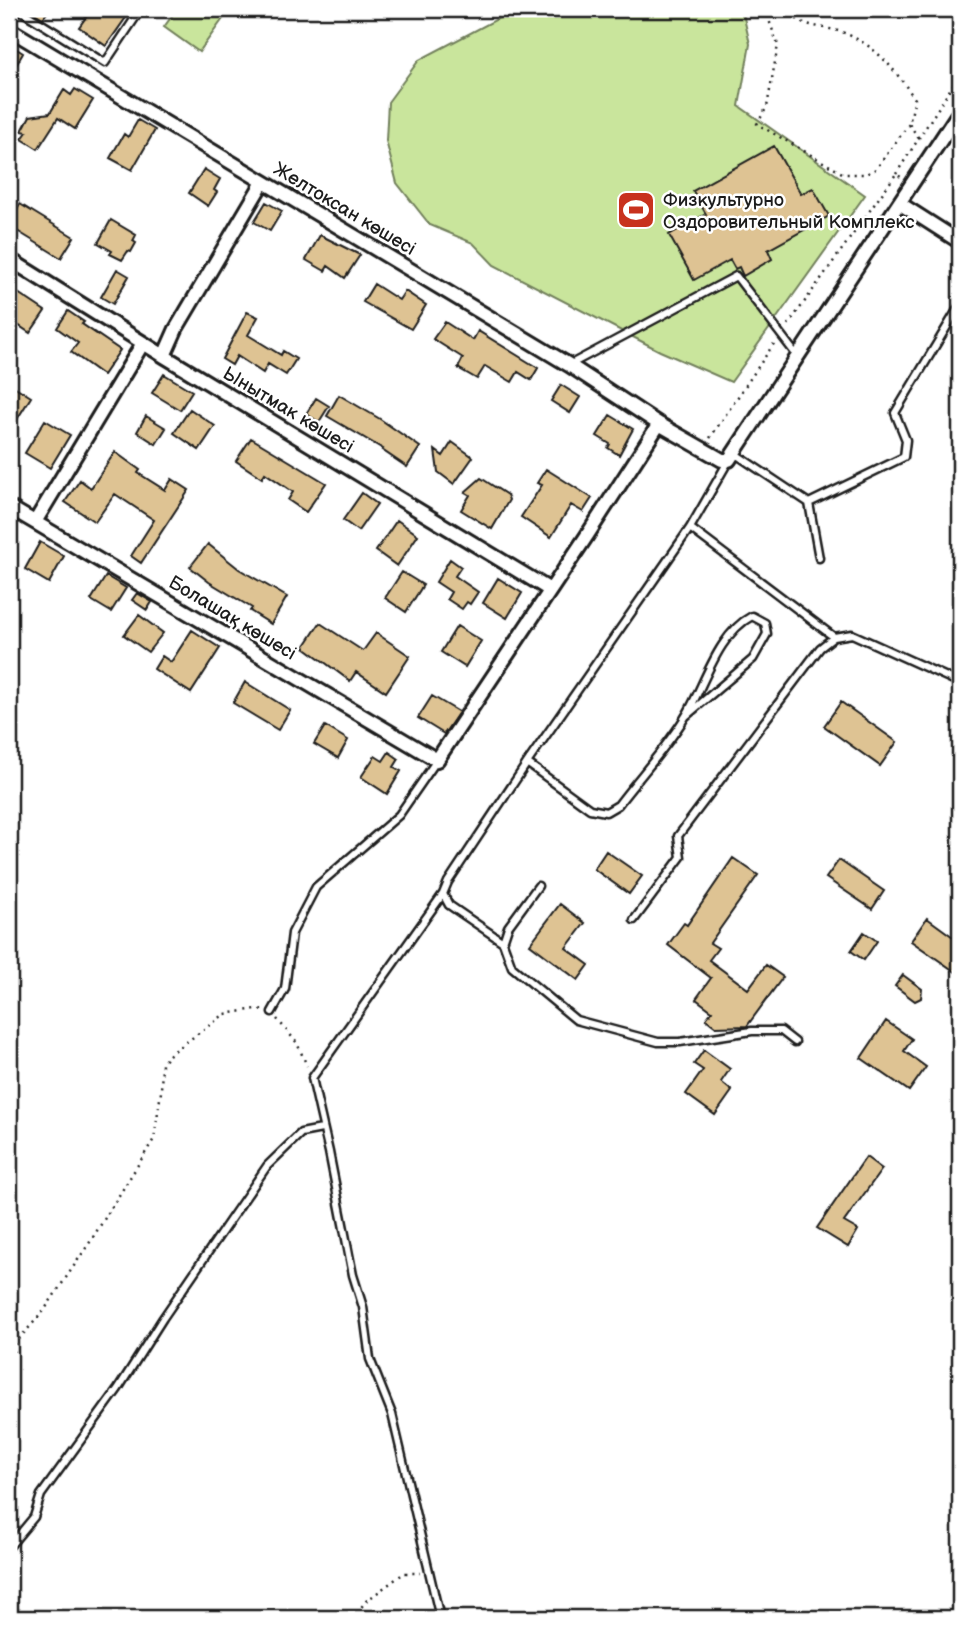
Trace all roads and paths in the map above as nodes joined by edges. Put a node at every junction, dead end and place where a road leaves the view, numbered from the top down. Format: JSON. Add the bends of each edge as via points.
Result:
{"nodes":[{"id":1,"x":18,"y":9,"type":"edge"},
{"id":2,"x":141,"y":9,"type":"edge"},
{"id":3,"x":503,"y":9,"type":"edge"},
{"id":4,"x":765,"y":9,"type":"edge"},
{"id":5,"x":786,"y":9,"type":"edge"},
{"id":6,"x":506,"y":14,"type":"dead end"},
{"id":7,"x":9,"y":29,"type":"edge"},
{"id":8,"x":960,"y":74,"type":"edge"},
{"id":9,"x":960,"y":111,"type":"edge"},
{"id":10,"x":909,"y":124,"type":"junction"},
{"id":11,"x":918,"y":136,"type":"junction"},
{"id":12,"x":896,"y":174,"type":"junction"},
{"id":13,"x":263,"y":182,"type":"junction"},
{"id":14,"x":912,"y":185,"type":"junction"},
{"id":15,"x":899,"y":203,"type":"junction"},
{"id":16,"x":960,"y":242,"type":"edge"},
{"id":17,"x":9,"y":259,"type":"edge"},
{"id":18,"x":960,"y":305,"type":"edge"},
{"id":19,"x":780,"y":334,"type":"junction"},
{"id":20,"x":143,"y":343,"type":"junction"},
{"id":21,"x":164,"y":356,"type":"junction"},
{"id":22,"x":798,"y":357,"type":"junction"},
{"id":23,"x":569,"y":365,"type":"junction"},
{"id":24,"x":659,"y":424,"type":"junction"},
{"id":25,"x":702,"y":450,"type":"junction"},
{"id":26,"x":732,"y":457,"type":"junction"},
{"id":27,"x":809,"y":503,"type":"junction"},
{"id":28,"x":9,"y":507,"type":"edge"},
{"id":29,"x":35,"y":522,"type":"junction"},
{"id":30,"x":690,"y":528,"type":"junction"},
{"id":31,"x":819,"y":558,"type":"dead end"},
{"id":32,"x":550,"y":590,"type":"junction"},
{"id":33,"x":834,"y":637,"type":"junction"},
{"id":34,"x":960,"y":683,"type":"edge"},
{"id":35,"x":686,"y":716,"type":"junction"},
{"id":36,"x":437,"y":760,"type":"junction"},
{"id":37,"x":527,"y":763,"type":"junction"},
{"id":38,"x":538,"y":886,"type":"dead end"},
{"id":39,"x":443,"y":894,"type":"junction"},
{"id":40,"x":634,"y":920,"type":"dead end"},
{"id":41,"x":503,"y":942,"type":"junction"},
{"id":42,"x":272,"y":1012,"type":"junction"},
{"id":43,"x":795,"y":1042,"type":"dead end"},
{"id":44,"x":312,"y":1079,"type":"junction"},
{"id":45,"x":323,"y":1129,"type":"junction"},
{"id":46,"x":9,"y":1365,"type":"edge"},
{"id":47,"x":9,"y":1547,"type":"edge"},
{"id":48,"x":429,"y":1573,"type":"junction"},
{"id":49,"x":353,"y":1618,"type":"edge"},
{"id":50,"x":440,"y":1618,"type":"edge"}],
"edges":[{"from":1,"to":2,"type":"lane","via":[[105,63]]},
{"from":3,"to":6,"type":"path"},
{"from":4,"to":10,"type":"path","via":[[778,46],[767,107],[757,124],[844,174],[866,174],[876,169]]},
{"from":5,"to":10,"type":"path","via":[[809,26],[850,35],[888,61],[915,99]]},
{"from":7,"to":13,"type":"street","name":"Желтоксан көшесі"},
{"from":8,"to":11,"type":"path"},
{"from":9,"to":14,"type":"street"},
{"from":10,"to":11,"type":"path"},
{"from":11,"to":12,"type":"path"},
{"from":12,"to":14,"type":"path"},
{"from":12,"to":19,"type":"path"},
{"from":13,"to":21,"type":"street"},
{"from":13,"to":23,"type":"street","name":"Желтоксан көшесі"},
{"from":14,"to":15,"type":"street"},
{"from":15,"to":16,"type":"street"},
{"from":15,"to":22,"type":"street"},
{"from":17,"to":20,"type":"street","name":"Ынытмак көшесі"},
{"from":18,"to":27,"type":"lane","via":[[895,413],[906,440],[904,457]]},
{"from":19,"to":22,"type":"lane"},
{"from":19,"to":23,"type":"lane","via":[[736,276]]},
{"from":19,"to":25,"type":"path"},
{"from":20,"to":21,"type":"street","name":"Ынытмак көшесі"},
{"from":20,"to":29,"type":"street"},
{"from":21,"to":32,"type":"street","name":"Ынытмак көшесі"},
{"from":22,"to":26,"type":"street"},
{"from":23,"to":24,"type":"street","name":"Желтоксан көшесі"},
{"from":24,"to":25,"type":"street","name":"Желтоксан көшесі"},
{"from":24,"to":32,"type":"street"},
{"from":25,"to":26,"type":"street","name":"Желтоксан көшесі","via":[[716,458]]},
{"from":26,"to":27,"type":"lane"},
{"from":26,"to":30,"type":"lane"},
{"from":27,"to":31,"type":"lane"},
{"from":28,"to":29,"type":"street","name":"Болашақ көшесі"},
{"from":29,"to":36,"type":"street","name":"Болашақ көшесі"},
{"from":30,"to":33,"type":"lane"},
{"from":30,"to":37,"type":"lane"},
{"from":32,"to":36,"type":"street"},
{"from":33,"to":34,"type":"lane","via":[[852,634]]},
{"from":33,"to":40,"type":"lane","via":[[820,648],[678,836],[681,858]]},
{"from":35,"to":35,"type":"lane","via":[[740,622],[752,616],[765,623],[767,634],[753,659]]},
{"from":35,"to":37,"type":"lane","via":[[618,805],[606,812],[590,809]]},
{"from":36,"to":42,"type":"lane","via":[[399,815],[316,887],[292,933],[285,989]]},
{"from":37,"to":39,"type":"lane"},
{"from":38,"to":41,"type":"lane","via":[[508,927]]},
{"from":39,"to":41,"type":"lane","via":[[449,905]]},
{"from":39,"to":44,"type":"lane"},
{"from":41,"to":43,"type":"lane","via":[[512,967],[576,1020],[658,1042],[752,1031],[781,1031]]},
{"from":42,"to":44,"type":"path","via":[[297,1043]]},
{"from":42,"to":46,"type":"path","via":[[256,1009],[225,1014],[162,1063],[154,1139],[43,1312],[17,1341]]},
{"from":44,"to":45,"type":"lane"},
{"from":45,"to":47,"type":"lane","via":[[301,1133],[267,1166],[41,1495],[34,1517]]},
{"from":45,"to":48,"type":"lane","via":[[363,1307],[370,1359],[392,1414]]},
{"from":48,"to":49,"type":"path","via":[[404,1573],[366,1601]]},
{"from":48,"to":50,"type":"lane"}]}
